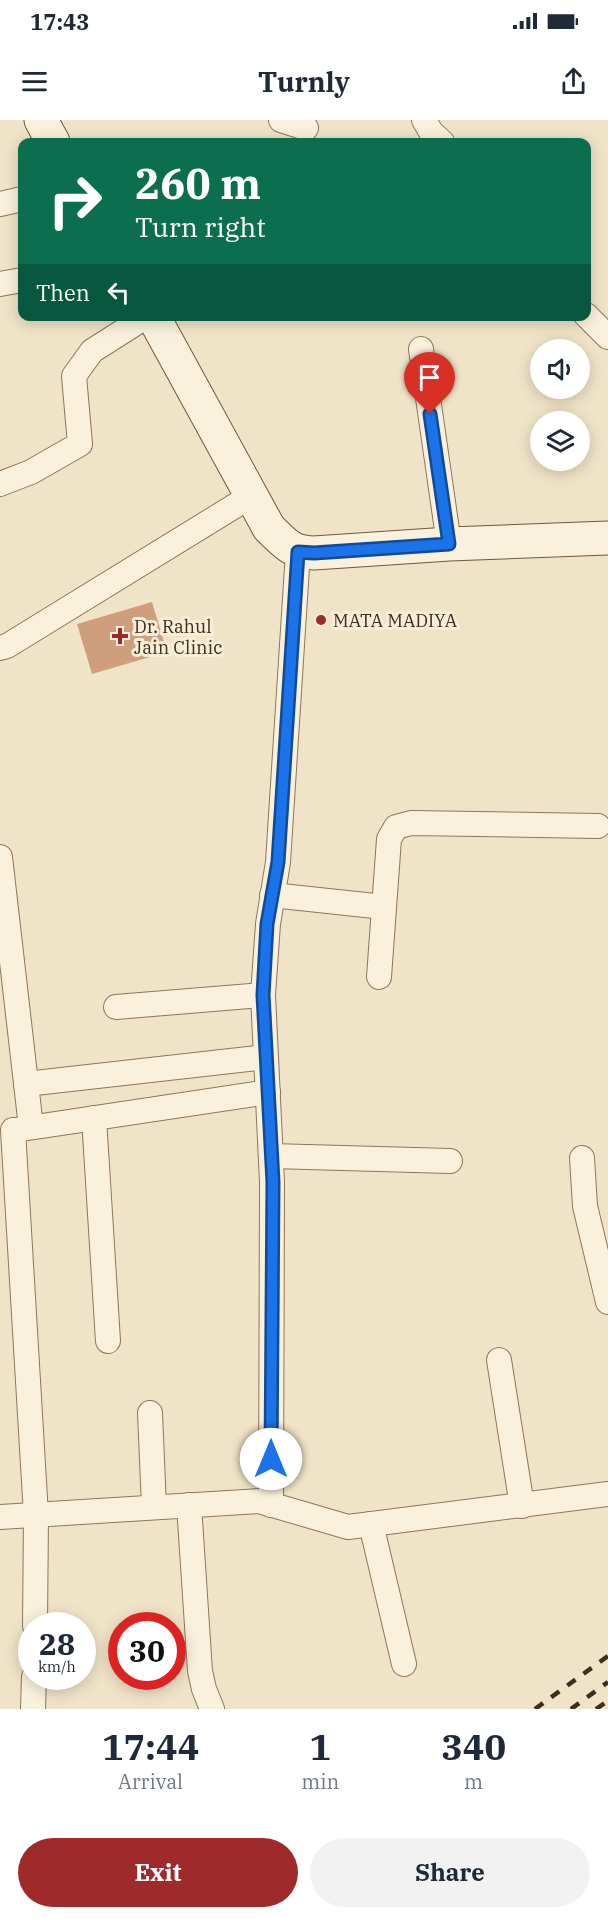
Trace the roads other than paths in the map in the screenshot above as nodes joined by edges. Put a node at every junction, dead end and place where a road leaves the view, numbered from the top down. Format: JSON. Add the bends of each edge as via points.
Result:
{"nodes":[{"id":1,"x":281,"y":120,"type":"edge"},
{"id":2,"x":424,"y":120,"type":"edge"},
{"id":3,"x":306,"y":128,"type":"dead end"},
{"id":4,"x":438,"y":138,"type":"edge"},
{"id":5,"x":18,"y":200,"type":"edge"},
{"id":6,"x":0,"y":204,"type":"edge"},
{"id":7,"x":18,"y":281,"type":"edge"},
{"id":8,"x":0,"y":284,"type":"edge"},
{"id":9,"x":591,"y":320,"type":"edge"},
{"id":10,"x":139,"y":321,"type":"edge"},
{"id":11,"x":156,"y":321,"type":"edge"},
{"id":12,"x":608,"y":337,"type":"edge"},
{"id":13,"x":421,"y":349,"type":"dead end"},
{"id":14,"x":0,"y":484,"type":"edge"},
{"id":15,"x":251,"y":496,"type":"junction"},
{"id":16,"x":608,"y":538,"type":"edge"},
{"id":17,"x":449,"y":544,"type":"junction"},
{"id":18,"x":298,"y":552,"type":"junction"},
{"id":19,"x":0,"y":648,"type":"edge"},
{"id":20,"x":598,"y":826,"type":"dead end"},
{"id":21,"x":0,"y":857,"type":"edge"},
{"id":22,"x":272,"y":895,"type":"junction"},
{"id":23,"x":384,"y":907,"type":"junction"},
{"id":24,"x":380,"y":977,"type":"dead end"},
{"id":25,"x":263,"y":995,"type":"junction"},
{"id":26,"x":116,"y":1007,"type":"dead end"},
{"id":27,"x":266,"y":1057,"type":"junction"},
{"id":28,"x":26,"y":1084,"type":"junction"},
{"id":29,"x":268,"y":1092,"type":"junction"},
{"id":30,"x":94,"y":1118,"type":"junction"},
{"id":31,"x":15,"y":1129,"type":"edge"},
{"id":32,"x":271,"y":1156,"type":"junction"},
{"id":33,"x":582,"y":1158,"type":"dead end"},
{"id":34,"x":450,"y":1161,"type":"dead end"},
{"id":35,"x":608,"y":1302,"type":"edge"},
{"id":36,"x":108,"y":1341,"type":"dead end"},
{"id":37,"x":500,"y":1360,"type":"dead end"},
{"id":38,"x":150,"y":1413,"type":"dead end"},
{"id":39,"x":608,"y":1494,"type":"edge"},
{"id":40,"x":189,"y":1505,"type":"junction"},
{"id":41,"x":271,"y":1505,"type":"junction"},
{"id":42,"x":522,"y":1506,"type":"junction"},
{"id":43,"x":154,"y":1508,"type":"junction"},
{"id":44,"x":36,"y":1515,"type":"junction"},
{"id":45,"x":0,"y":1517,"type":"edge"},
{"id":46,"x":371,"y":1524,"type":"junction"},
{"id":47,"x":35,"y":1612,"type":"edge"},
{"id":48,"x":404,"y":1664,"type":"dead end"},
{"id":49,"x":34,"y":1690,"type":"edge"},
{"id":50,"x":33,"y":1709,"type":"edge"},
{"id":51,"x":212,"y":1709,"type":"edge"}],
"edges":[{"from":1,"to":3,"type":"street"},
{"from":2,"to":4,"type":"street"},
{"from":5,"to":6,"type":"street"},
{"from":7,"to":8,"type":"street"},
{"from":9,"to":12,"type":"street"},
{"from":10,"to":14,"type":"street","via":[[92,351],[74,376],[80,444],[31,472]]},
{"from":11,"to":15,"type":"street"},
{"from":13,"to":17,"type":"street"},
{"from":15,"to":18,"type":"street","via":[[269,528]]},
{"from":15,"to":19,"type":"street"},
{"from":16,"to":17,"type":"street"},
{"from":17,"to":18,"type":"street"},
{"from":18,"to":22,"type":"street","via":[[278,862]]},
{"from":20,"to":23,"type":"street","via":[[411,823],[396,827],[389,839]]},
{"from":21,"to":28,"type":"street"},
{"from":22,"to":23,"type":"street"},
{"from":22,"to":25,"type":"street"},
{"from":23,"to":24,"type":"street"},
{"from":25,"to":26,"type":"street"},
{"from":25,"to":27,"type":"street"},
{"from":27,"to":28,"type":"street"},
{"from":27,"to":29,"type":"street"},
{"from":28,"to":31,"type":"street"},
{"from":29,"to":30,"type":"street"},
{"from":29,"to":32,"type":"street"},
{"from":30,"to":31,"type":"street"},
{"from":30,"to":36,"type":"street"},
{"from":31,"to":44,"type":"street"},
{"from":32,"to":34,"type":"street"},
{"from":32,"to":41,"type":"street"},
{"from":33,"to":35,"type":"street","via":[[585,1206]]},
{"from":37,"to":42,"type":"street"},
{"from":38,"to":43,"type":"street"},
{"from":39,"to":42,"type":"street"},
{"from":40,"to":41,"type":"street","via":[[259,1501]]},
{"from":40,"to":43,"type":"street"},
{"from":40,"to":51,"type":"street","via":[[200,1671]]},
{"from":41,"to":46,"type":"street","via":[[348,1527]]},
{"from":42,"to":46,"type":"street"},
{"from":43,"to":44,"type":"street"},
{"from":44,"to":45,"type":"street"},
{"from":44,"to":47,"type":"street"},
{"from":46,"to":48,"type":"street"},
{"from":49,"to":50,"type":"street"}]}
